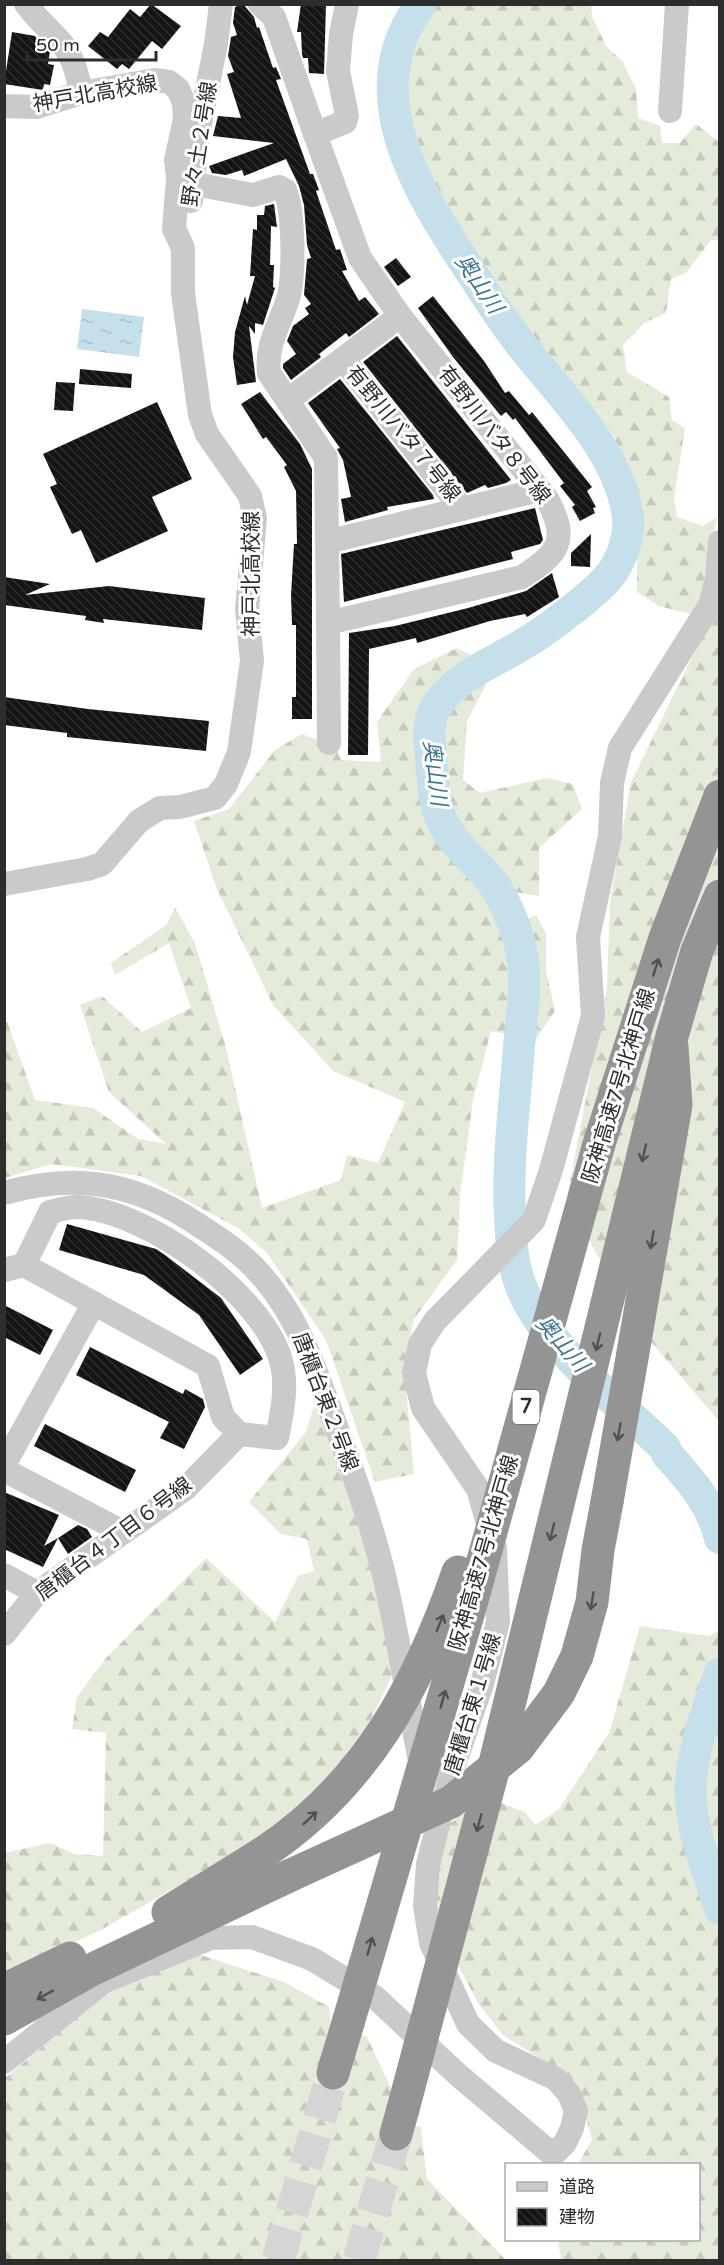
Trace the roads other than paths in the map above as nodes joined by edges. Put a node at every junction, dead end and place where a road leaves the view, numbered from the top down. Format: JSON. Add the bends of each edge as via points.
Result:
{"nodes":[{"id":1,"x":26,"y":4,"type":"edge"},
{"id":2,"x":221,"y":4,"type":"edge"},
{"id":3,"x":260,"y":4,"type":"edge"},
{"id":4,"x":347,"y":4,"type":"edge"},
{"id":5,"x":677,"y":4,"type":"edge"},
{"id":6,"x":81,"y":93,"type":"junction"},
{"id":7,"x":4,"y":106,"type":"edge"},
{"id":8,"x":670,"y":111,"type":"dead end"},
{"id":9,"x":315,"y":134,"type":"junction"},
{"id":10,"x":194,"y":184,"type":"junction"},
{"id":11,"x":183,"y":248,"type":"junction"},
{"id":12,"x":400,"y":316,"type":"junction"},
{"id":13,"x":343,"y":359,"type":"junction"},
{"id":14,"x":288,"y":400,"type":"junction"},
{"id":15,"x":539,"y":490,"type":"junction"},
{"id":16,"x":462,"y":509,"type":"junction"},
{"id":17,"x":327,"y":542,"type":"junction"},
{"id":18,"x":720,"y":542,"type":"edge"},
{"id":19,"x":328,"y":623,"type":"junction"},
{"id":20,"x":329,"y":743,"type":"dead end"},
{"id":21,"x":720,"y":796,"type":"edge"},
{"id":22,"x":4,"y":884,"type":"edge"},
{"id":23,"x":720,"y":896,"type":"edge"},
{"id":24,"x":672,"y":1036,"type":"junction"},
{"id":25,"x":4,"y":1193,"type":"edge"},
{"id":26,"x":579,"y":1215,"type":"junction"},
{"id":27,"x":14,"y":1268,"type":"edge"},
{"id":28,"x":94,"y":1303,"type":"junction"},
{"id":29,"x":239,"y":1434,"type":"junction"},
{"id":30,"x":4,"y":1465,"type":"edge"},
{"id":31,"x":4,"y":1470,"type":"edge"},
{"id":32,"x":123,"y":1532,"type":"junction"},
{"id":33,"x":4,"y":1575,"type":"edge"},
{"id":34,"x":37,"y":1593,"type":"junction"},
{"id":35,"x":4,"y":1634,"type":"edge"},
{"id":36,"x":443,"y":1810,"type":"junction"},
{"id":37,"x":4,"y":1990,"type":"edge"},
{"id":38,"x":4,"y":2019,"type":"edge"},
{"id":39,"x":4,"y":2062,"type":"edge"},
{"id":40,"x":333,"y":2073,"type":"tunnel mouth"},
{"id":41,"x":400,"y":2122,"type":"tunnel mouth"}],
"edges":[{"from":1,"to":6,"type":"street","via":[[72,56]]},
{"from":2,"to":10,"type":"street","name":"野々土２号線"},
{"from":3,"to":9,"type":"street","name":"有野川バタ８号線","via":[[274,17]]},
{"from":4,"to":9,"type":"street","via":[[338,71],[347,116],[345,122]]},
{"from":5,"to":8,"type":"street"},
{"from":6,"to":7,"type":"street","name":"神戸北高校線","via":[[36,107]]},
{"from":6,"to":11,"type":"street","name":"神戸北高校線","via":[[155,80],[169,82],[178,89],[185,119],[176,160],[174,229]]},
{"from":9,"to":12,"type":"street","name":"有野川バタ８号線","via":[[360,258]]},
{"from":10,"to":11,"type":"street","name":"野々土２号線"},
{"from":10,"to":14,"type":"street","via":[[253,195],[279,187],[291,203],[288,298],[267,357],[269,373]]},
{"from":11,"to":22,"type":"street","name":"神戸北高校線","via":[[183,293],[200,415],[207,434],[250,496],[255,518],[247,610],[252,662],[239,752],[226,784],[215,798],[160,808],[139,821],[102,864]]},
{"from":12,"to":13,"type":"street"},
{"from":12,"to":15,"type":"street","name":"有野川バタ８号線"},
{"from":13,"to":14,"type":"street"},
{"from":13,"to":16,"type":"street","name":"有野川バタ７号線"},
{"from":14,"to":17,"type":"street","via":[[326,458]]},
{"from":15,"to":16,"type":"street"},
{"from":15,"to":19,"type":"street","name":"有野川バタ８号線","via":[[557,518],[559,538],[549,560],[522,577]]},
{"from":16,"to":17,"type":"street"},
{"from":17,"to":19,"type":"street"},
{"from":18,"to":36,"type":"street","name":"唐櫃台東１号線","via":[[710,605],[620,748],[612,783],[610,836],[588,937],[593,1016],[534,1220],[454,1300],[420,1344],[414,1373],[423,1408],[478,1489],[495,1548],[498,1622]]},
{"from":19,"to":20,"type":"street"},
{"from":26,"to":21,"type":"highway","name":"阪神高速7号北神戸線","number":"7","one_way":true,"bridge":true,"via":[[665,938]]},
{"from":23,"to":24,"type":"highway","name":"阪神高速7号北神戸線","bridge":true,"via":[[697,951]]},
{"from":24,"to":38,"type":"highway","one_way":true,"bridge":true,"via":[[676,1105],[592,1602],[577,1656],[559,1693],[518,1748],[451,1802],[91,1970]]},
{"from":24,"to":41,"type":"highway","name":"阪神高速7号北神戸線","one_way":true,"bridge":true,"via":[[494,1767]]},
{"from":25,"to":36,"type":"street","name":"唐櫃台東２号線","via":[[59,1182],[108,1185],[140,1192],[239,1253],[284,1304],[307,1348],[372,1528],[425,1785]]},
{"from":37,"to":26,"type":"highway","one_way":true,"bridge":true,"via":[[179,1907],[297,1830],[360,1766],[410,1690],[441,1621]]},
{"from":40,"to":26,"type":"highway","name":"阪神高速7号北神戸線","number":"7","one_way":true,"bridge":true,"via":[[469,1611]]},
{"from":27,"to":28,"type":"street"},
{"from":27,"to":29,"type":"street","via":[[50,1212],[77,1207],[115,1215],[156,1231],[195,1255],[266,1326],[282,1361],[284,1398],[277,1438]]},
{"from":28,"to":29,"type":"street","via":[[208,1366],[223,1417]]},
{"from":28,"to":30,"type":"street"},
{"from":29,"to":32,"type":"street","name":"唐櫃台４丁目６号線","via":[[185,1489]]},
{"from":31,"to":32,"type":"street"},
{"from":32,"to":34,"type":"street","name":"唐櫃台４丁目６号線"},
{"from":33,"to":34,"type":"street"},
{"from":34,"to":35,"type":"street","name":"唐櫃台４丁目６号線"},
{"from":36,"to":39,"type":"street","name":"唐櫃台東１号線","via":[[428,1864],[425,1906],[431,1943],[468,2024],[496,2051],[556,2079],[569,2094],[576,2111],[572,2128],[553,2155],[457,2074],[376,1998],[312,1959],[252,1937],[212,1938],[103,1982]]}]}
